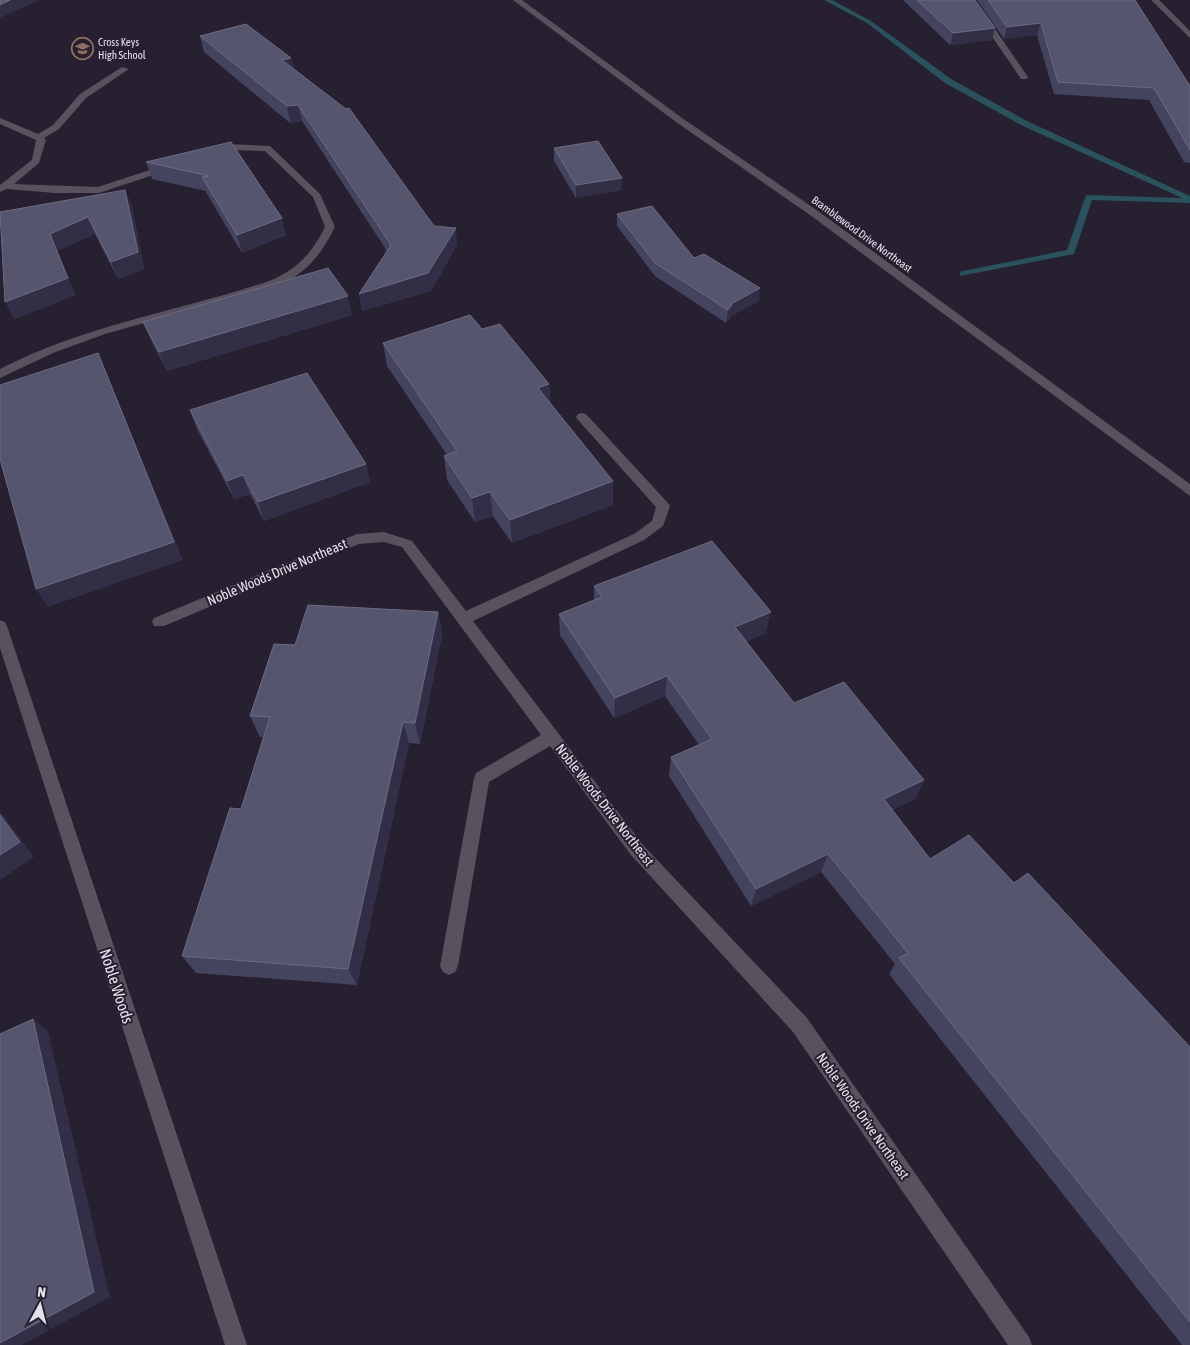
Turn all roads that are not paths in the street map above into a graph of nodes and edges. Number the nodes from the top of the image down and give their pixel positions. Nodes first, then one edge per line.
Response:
1 (517, 0) edge
2 (971, 0) edge
3 (1155, 0) edge
4 (1190, 36) edge
5 (125, 70) dead end
6 (1024, 77) dead end
7 (0, 121) edge
8 (38, 136) junction
9 (204, 154) edge
10 (179, 163) edge
11 (3, 188) edge
12 (0, 374) edge
13 (582, 417) dead end
14 (1190, 491) edge
15 (463, 619) junction
16 (159, 622) dead end
17 (0, 626) edge
18 (551, 737) junction
19 (449, 966) dead end
20 (236, 1345) edge
21 (1021, 1345) edge

1 - 14 street, Bramblewood Drive Northeast
2 - 6 street
3 - 4 street
5 - 8 street
7 - 8 street
8 - 11 street
9 - 12 street
10 - 11 street
13 - 15 street
15 - 16 street, Noble Woods Drive Northeast
15 - 18 street, Noble Woods Drive Northeast
17 - 20 street, Noble Woods
18 - 19 street
18 - 21 street, Noble Woods Drive Northeast

